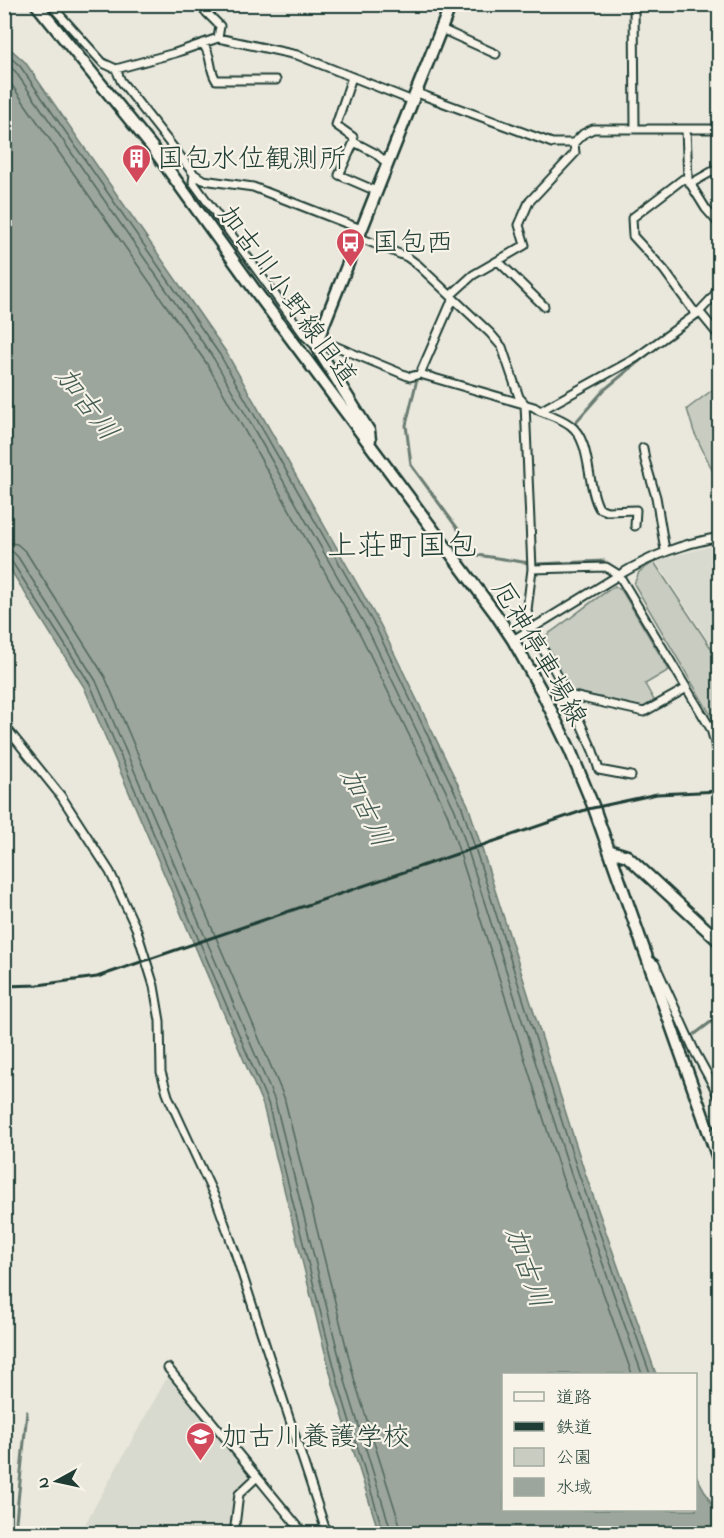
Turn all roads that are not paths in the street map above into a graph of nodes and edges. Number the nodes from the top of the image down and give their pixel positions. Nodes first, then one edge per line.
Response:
1 (50, 4) edge
2 (198, 4) edge
3 (451, 4) edge
4 (634, 4) edge
5 (40, 5) edge
6 (441, 29) junction
7 (218, 38) junction
8 (203, 44) junction
9 (496, 54) dead end
10 (116, 69) junction
11 (352, 77) junction
12 (276, 80) dead end
13 (415, 97) junction
14 (635, 129) junction
15 (686, 129) junction
16 (720, 129) edge
17 (354, 142) junction
18 (574, 143) junction
19 (388, 164) junction
20 (720, 167) edge
21 (194, 174) junction
22 (689, 182) junction
23 (376, 191) junction
24 (720, 225) edge
25 (359, 233) junction
26 (498, 261) junction
27 (720, 286) edge
28 (453, 297) junction
29 (543, 306) dead end
30 (698, 313) junction
31 (720, 336) edge
32 (318, 343) junction
33 (420, 374) junction
34 (525, 404) junction
35 (540, 411) junction
36 (370, 444) junction
37 (643, 448) dead end
38 (635, 526) dead end
39 (720, 537) edge
40 (665, 550) junction
41 (532, 569) junction
42 (620, 575) junction
43 (529, 619) dead end
44 (536, 636) dead end
45 (513, 640) junction
46 (687, 688) junction
47 (568, 695) junction
48 (4, 725) edge
49 (720, 761) edge
50 (631, 776) dead end
51 (611, 851) junction
52 (720, 942) edge
53 (648, 959) junction
54 (720, 1100) edge
55 (720, 1164) edge
56 (168, 1368) dead end
57 (256, 1477) junction
58 (234, 1533) edge
59 (304, 1533) edge
60 (327, 1533) edge

1 - 10 street
2 - 7 street
3 - 6 main road
4 - 14 street
5 - 36 main road, 加古川小野線旧道
6 - 9 street
6 - 13 main road
7 - 8 street
7 - 11 street
8 - 10 street
8 - 12 street
10 - 21 street
11 - 13 street
11 - 17 street
13 - 18 street
13 - 19 main road
14 - 15 street
14 - 18 street
15 - 16 street
15 - 22 street
17 - 19 street
17 - 23 street
18 - 26 street
19 - 23 main road
20 - 22 street
21 - 25 street
21 - 32 street
22 - 24 street
22 - 30 street
23 - 25 main road
25 - 28 street
25 - 32 main road
26 - 28 street
26 - 29 street
27 - 30 street
28 - 33 street
28 - 34 street
30 - 31 street
30 - 35 street
32 - 33 street
32 - 36 main road, 厄神停車場線
33 - 34 street
34 - 35 street
34 - 41 street
35 - 38 street
36 - 45 main road, 厄神停車場線
37 - 40 street
39 - 40 street
40 - 42 street
41 - 42 street
41 - 43 street
42 - 45 street
42 - 46 street
44 - 47 street
45 - 51 main road, 厄神停車場線
46 - 47 street
46 - 49 street
47 - 50 street
48 - 60 street
51 - 52 main road
51 - 53 main road
53 - 54 street
53 - 55 main road
56 - 57 street
57 - 58 street
57 - 59 street

